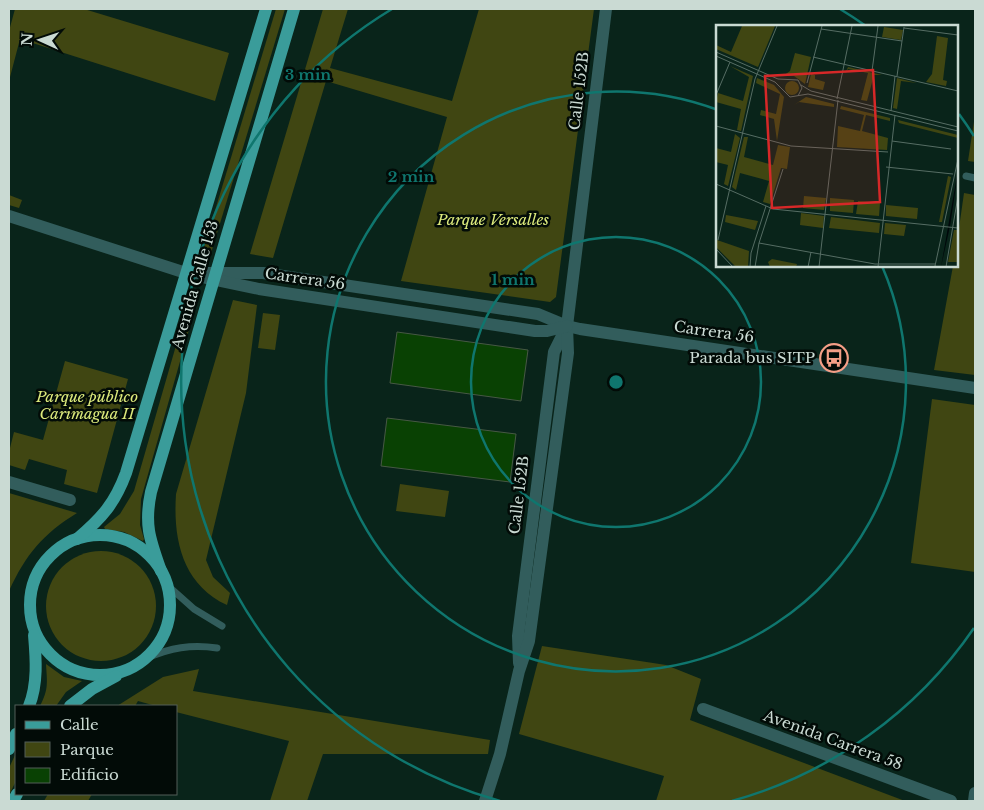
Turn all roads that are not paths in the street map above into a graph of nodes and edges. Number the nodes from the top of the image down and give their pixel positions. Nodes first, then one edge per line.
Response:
1 (266, 9) edge
2 (294, 9) edge
3 (606, 9) edge
4 (966, 176) dead end
5 (975, 178) edge
6 (9, 216) edge
7 (186, 273) junction
8 (214, 276) junction
9 (567, 326) junction
10 (975, 388) edge
11 (9, 482) edge
12 (70, 500) dead end
13 (78, 539) junction
14 (161, 571) junction
15 (166, 584) junction
16 (222, 626) dead end
17 (34, 630) junction
18 (217, 648) dead end
19 (147, 658) junction
20 (122, 672) junction
21 (29, 705) edge
22 (71, 705) edge
23 (703, 709) dead end
24 (15, 736) edge
25 (9, 749) edge
26 (975, 793) edge
27 (485, 801) edge
28 (951, 801) edge
29 (974, 801) edge

1 - 7 main road, Avenida Calle 153
2 - 8 main road, Avenida Calle 153
3 - 9 street, Calle 152B
4 - 5 lane
6 - 7 street, Carrera 56
7 - 8 street, Carrera 56
7 - 13 main road, Avenida Calle 153
8 - 9 street, Carrera 56
8 - 14 main road, Avenida Calle 153
9 - 10 street, Carrera 56
9 - 27 street, Calle 152B
11 - 12 street
13 - 14 main road
13 - 17 main road
14 - 15 main road
15 - 16 lane
15 - 19 main road
17 - 20 main road
17 - 21 main road
18 - 19 lane
19 - 20 main road
20 - 22 main road
23 - 28 street, Avenida Carrera 58
24 - 25 main road
26 - 29 street

